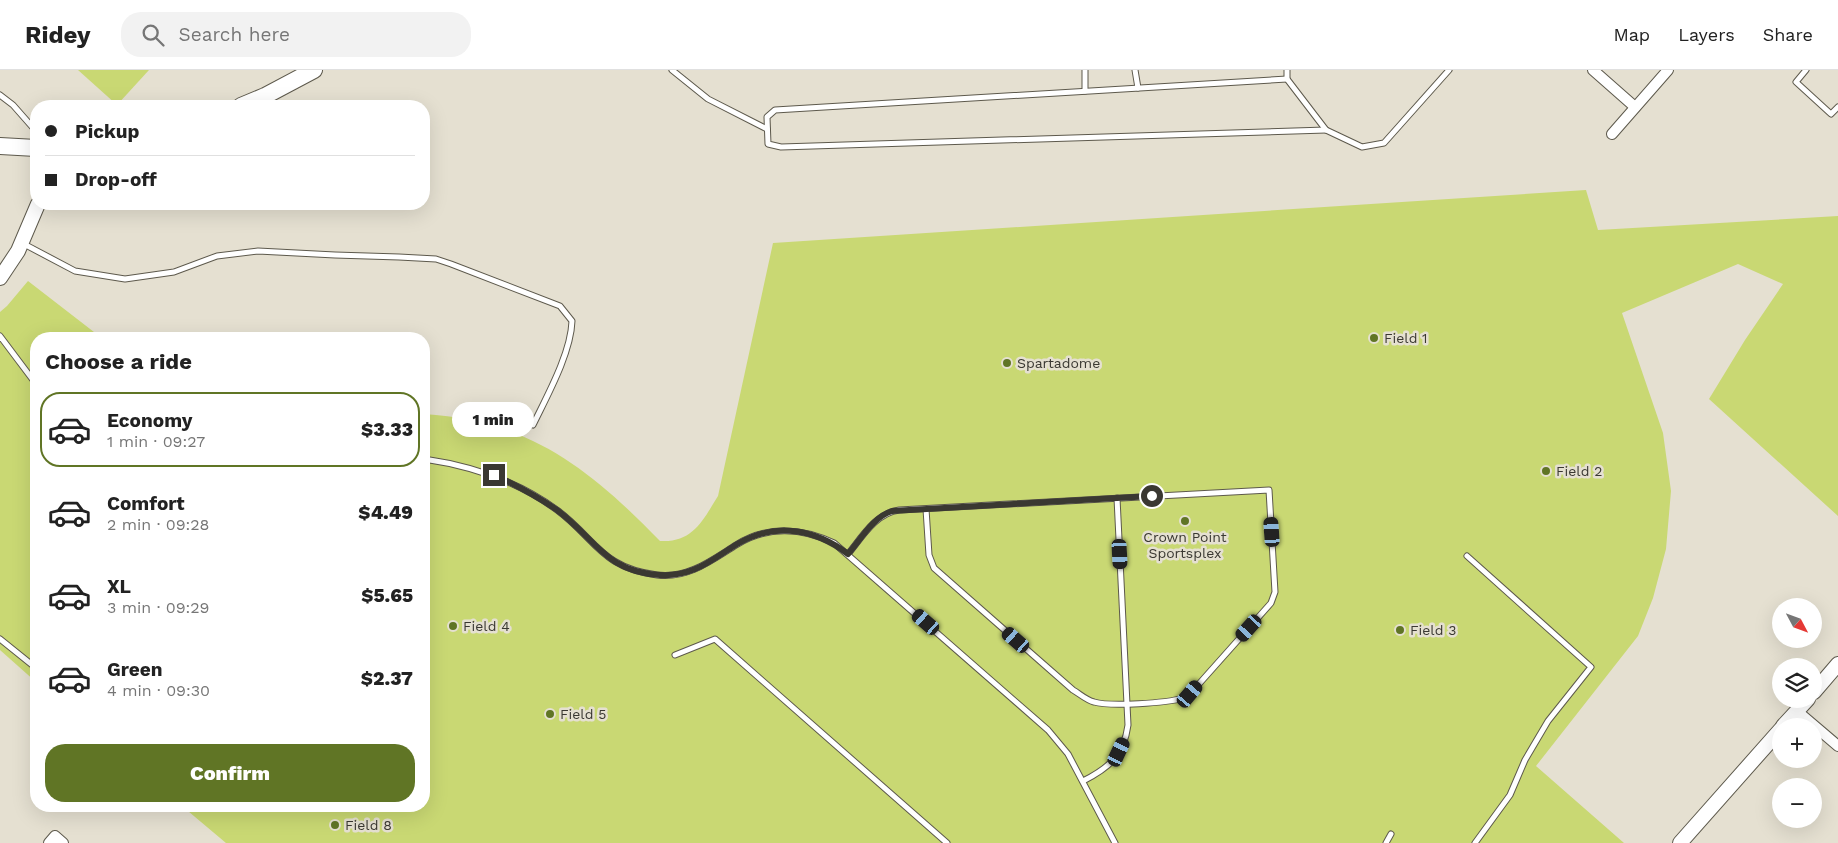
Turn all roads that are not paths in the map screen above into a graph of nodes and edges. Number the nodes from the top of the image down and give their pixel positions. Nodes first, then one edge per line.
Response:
1 (314, 70) edge
2 (672, 70) edge
3 (1085, 70) edge
4 (1135, 70) edge
5 (1287, 70) edge
6 (1449, 70) edge
7 (1593, 70) edge
8 (1668, 70) edge
9 (1806, 70) edge
10 (1287, 78) junction
11 (1138, 88) junction
12 (1085, 91) junction
13 (0, 94) edge
14 (255, 100) edge
15 (1636, 107) junction
16 (1838, 107) edge
17 (30, 124) edge
18 (767, 129) junction
19 (1326, 130) junction
20 (1612, 134) dead end
21 (0, 146) edge
22 (30, 148) edge
23 (36, 210) edge
24 (22, 243) junction
25 (0, 278) edge
26 (0, 336) edge
27 (30, 376) edge
28 (533, 425) dead end
29 (430, 460) edge
30 (1116, 498) junction
31 (926, 508) junction
32 (848, 554) junction
33 (1468, 556) dead end
34 (0, 639) edge
35 (675, 656) dead end
36 (30, 663) edge
37 (1838, 664) edge
38 (1822, 683) edge
39 (1128, 703) junction
40 (1800, 708) edge
41 (1797, 711) junction
42 (1790, 718) edge
43 (1772, 738) edge
44 (1838, 746) edge
45 (1083, 781) junction
46 (1391, 834) dead end
47 (52, 839) edge
48 (63, 843) edge
49 (947, 843) edge
50 (1115, 843) edge
51 (1386, 843) edge
52 (1475, 843) edge
53 (1680, 843) edge

1 - 14 main road
2 - 18 lane
3 - 12 lane
4 - 11 lane
5 - 10 lane
6 - 19 lane
7 - 15 street
8 - 15 street
9 - 16 lane
10 - 11 lane
10 - 19 lane
11 - 12 lane
12 - 18 lane
13 - 17 lane
15 - 20 street
18 - 19 lane
21 - 22 main road
23 - 24 street
24 - 25 street
24 - 28 lane
26 - 27 lane
29 - 32 lane
30 - 31 lane
30 - 39 lane
30 - 39 lane
31 - 32 lane
31 - 39 lane
32 - 45 lane
33 - 52 lane
34 - 36 lane
35 - 49 lane
37 - 38 street
39 - 45 lane
40 - 41 street
41 - 42 street
41 - 44 street
43 - 53 street
45 - 50 lane
46 - 51 lane
47 - 48 street

